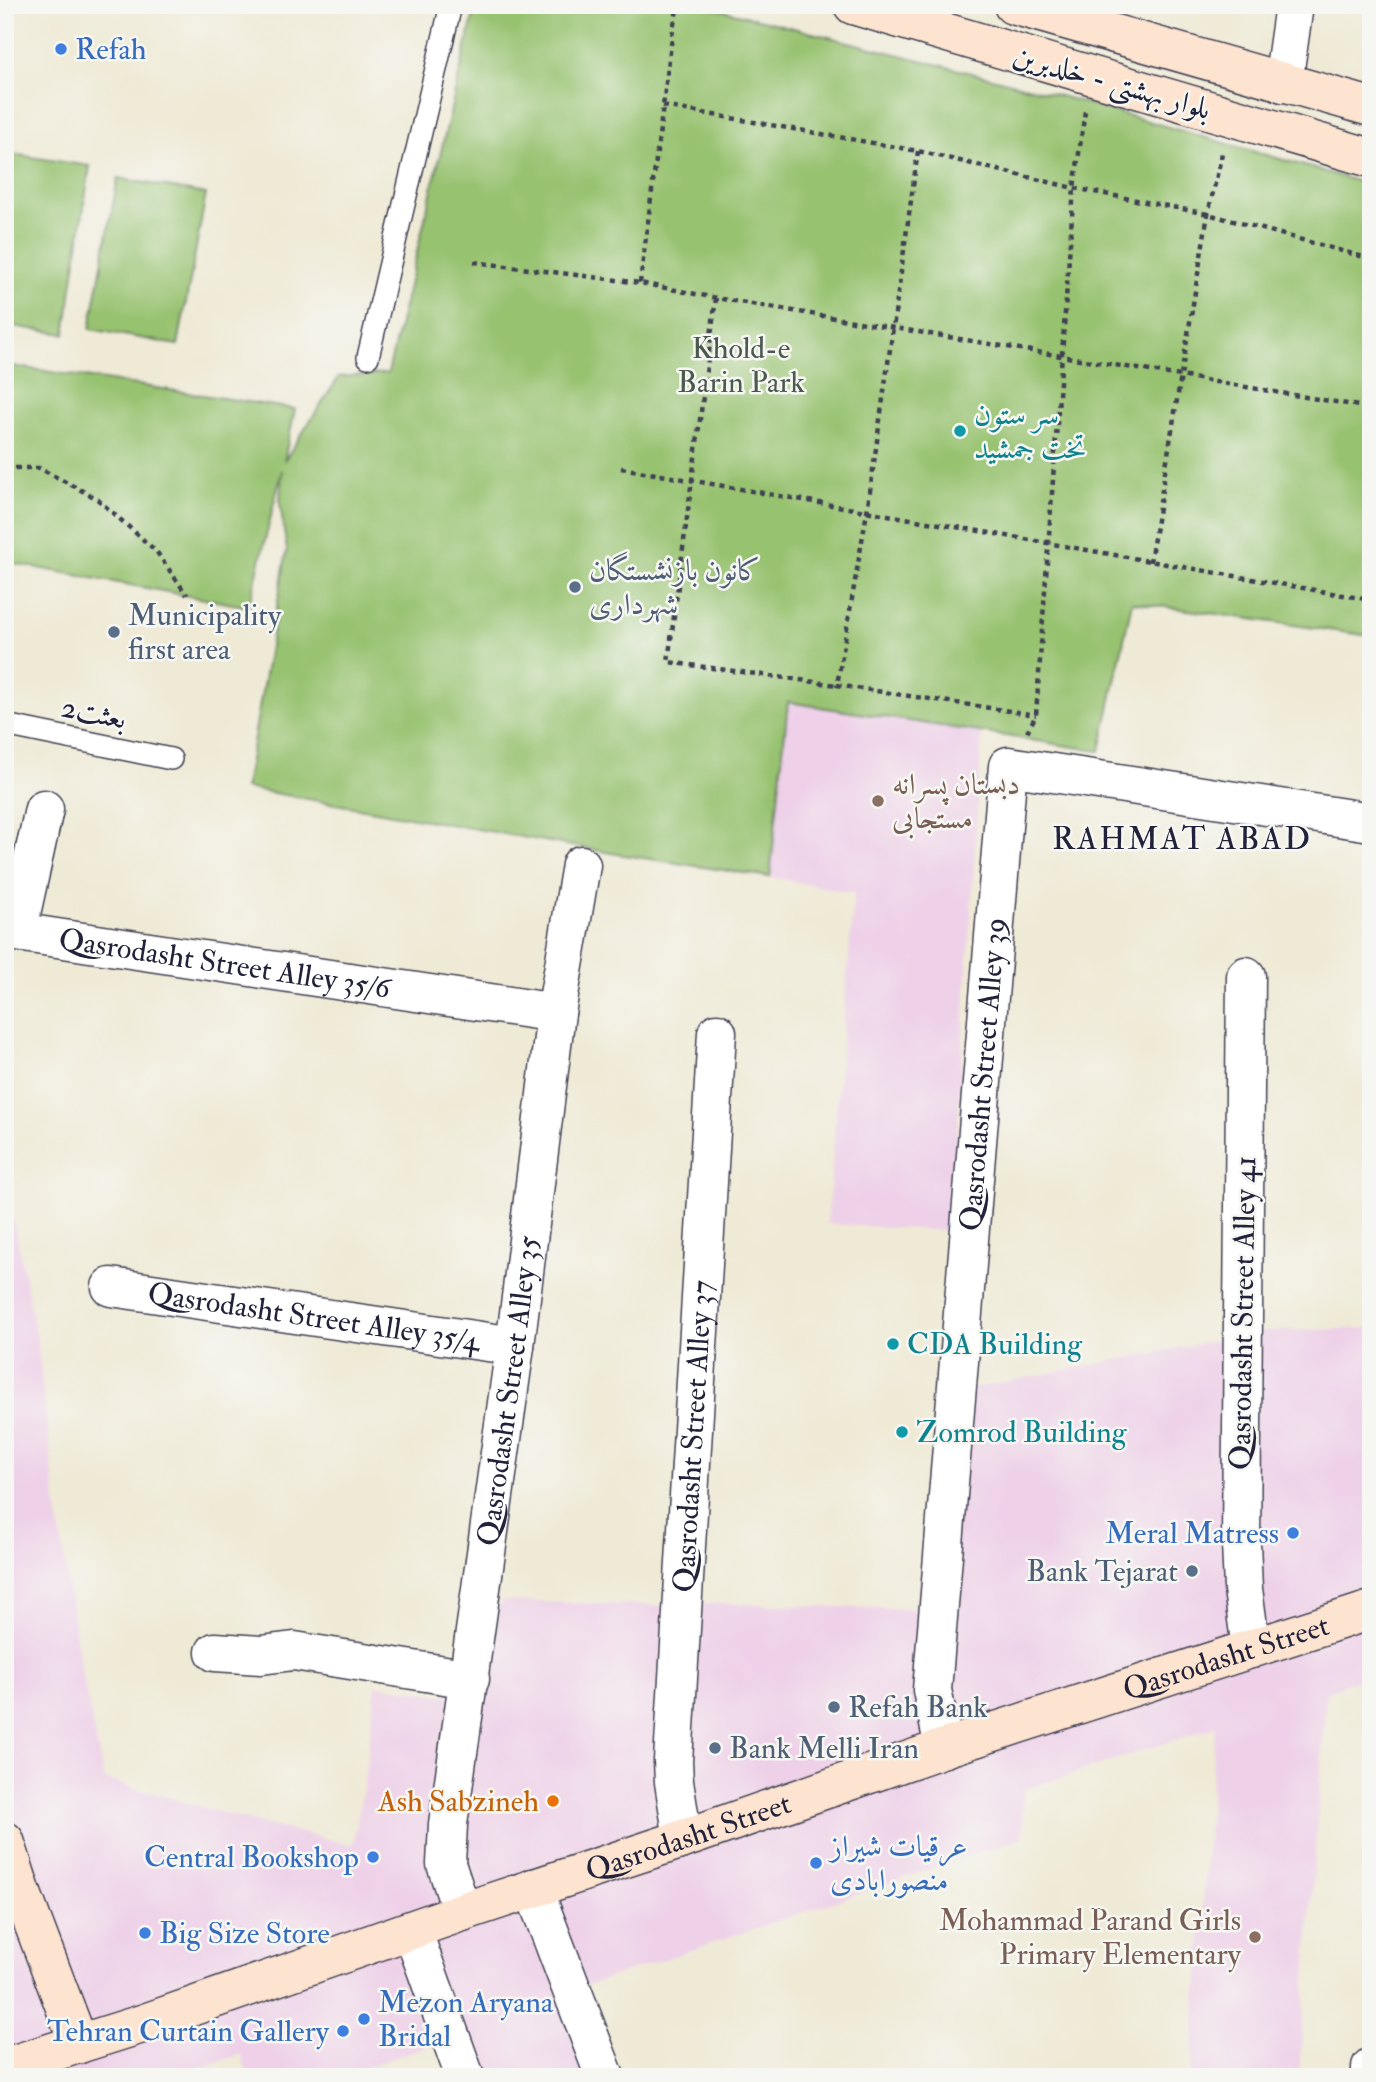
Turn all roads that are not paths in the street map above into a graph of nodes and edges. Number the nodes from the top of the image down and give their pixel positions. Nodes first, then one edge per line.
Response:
1 (452, 5) edge
2 (853, 5) edge
3 (1013, 5) edge
4 (1294, 5) edge
5 (1283, 83) junction
6 (1371, 107) edge
7 (1371, 158) edge
8 (368, 357) dead end
9 (5, 725) edge
10 (171, 759) dead end
11 (44, 809) dead end
12 (1371, 822) edge
13 (581, 866) dead end
14 (1246, 976) dead end
15 (556, 1013) junction
16 (717, 1032) dead end
17 (111, 1287) dead end
18 (515, 1346) junction
19 (1371, 1610) edge
20 (1251, 1649) junction
21 (215, 1652) dead end
22 (470, 1679) junction
23 (944, 1748) junction
24 (683, 1839) junction
25 (5, 1840) edge
26 (533, 1888) junction
27 (462, 1912) junction
28 (412, 1930) junction
29 (75, 2060) edge
30 (5, 2067) edge
31 (1371, 2067) edge
32 (1371, 2073) edge
33 (465, 2077) edge
34 (604, 2077) edge

1 - 8 lane
2 - 7 main road, بلوار بهشتی - خلدبرین
3 - 5 main road, بلوار بهشتی - خلدبرین
4 - 5 street
5 - 6 main road, بلوار بهشتی - خلدبرین
9 - 10 lane, 2بعثت
11 - 15 street, Qasrodasht Street Alley 35/6
12 - 23 street, Qasrodasht Street Alley 39
13 - 15 street, Qasrodasht Street Alley 35
14 - 20 street, Qasrodasht Street Alley 41
15 - 18 street, Qasrodasht Street Alley 35
16 - 24 street, Qasrodasht Street Alley 37
17 - 18 street, Qasrodasht Street Alley 35/4
18 - 22 street, Qasrodasht Street Alley 35
19 - 20 main road, Qasrodasht Street
20 - 23 main road, Qasrodasht Street
21 - 22 street
22 - 27 street, Qasrodasht Street Alley 35
23 - 24 main road, Qasrodasht Street
24 - 26 main road, Qasrodasht Street
25 - 29 main road
26 - 27 main road, Qasrodasht Street
26 - 34 street
27 - 28 main road, Qasrodasht Street
28 - 29 main road, Qasrodasht Street
28 - 33 street
29 - 30 main road, Qasrodasht Street
31 - 32 street

